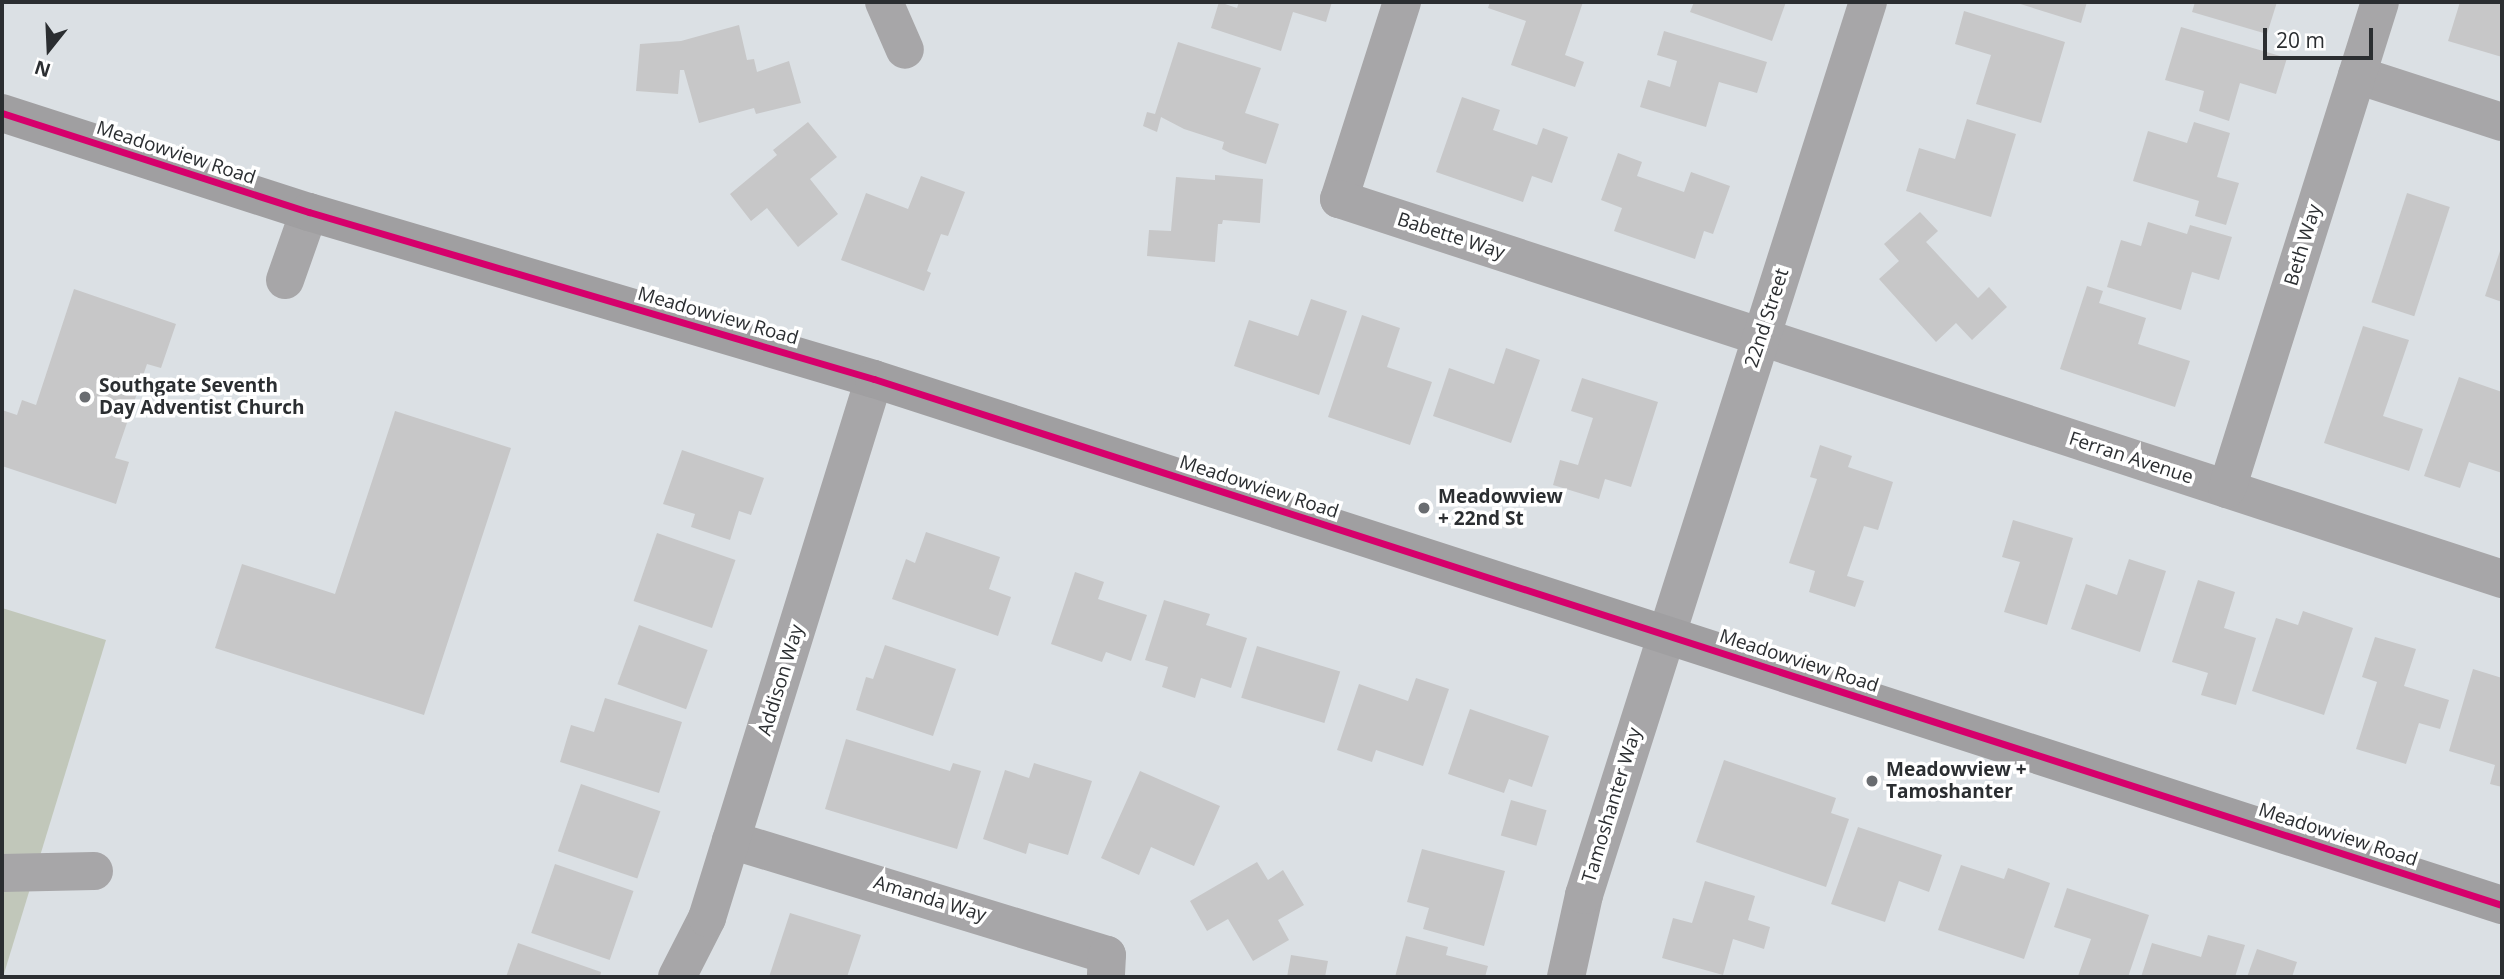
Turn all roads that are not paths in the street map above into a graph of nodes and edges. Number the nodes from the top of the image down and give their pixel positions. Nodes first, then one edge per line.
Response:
1 (884, 2) edge
2 (1402, 2) edge
3 (1868, 2) edge
4 (2380, 2) edge
5 (905, 50) dead end
6 (2357, 75) junction
7 (2, 113) edge
8 (2502, 122) edge
9 (309, 212) junction
10 (285, 280) dead end
11 (1761, 337) junction
12 (874, 379) junction
13 (2227, 489) junction
14 (2502, 579) edge
15 (1665, 635) junction
16 (731, 840) junction
17 (94, 871) dead end
18 (2, 873) edge
19 (2502, 905) edge
20 (677, 977) edge
21 (1106, 977) edge
22 (1566, 977) edge

1 - 5 street
2 - 11 street, Babette Way
3 - 11 street, 22nd Street
4 - 6 street, Beth Way
6 - 8 street
6 - 13 street, Beth Way
7 - 9 main road, Meadowview Road
9 - 10 street
9 - 12 main road, Meadowview Road
11 - 13 street, Ferran Avenue
11 - 15 street, 22nd Street
12 - 15 main road, Meadowview Road
12 - 16 street, Addison Way
13 - 14 street, Ferran Avenue
15 - 19 main road, Meadowview Road
15 - 22 street, Tamoshanter Way
16 - 20 street, Addison Way
16 - 21 street, Amanda Way
17 - 18 street

